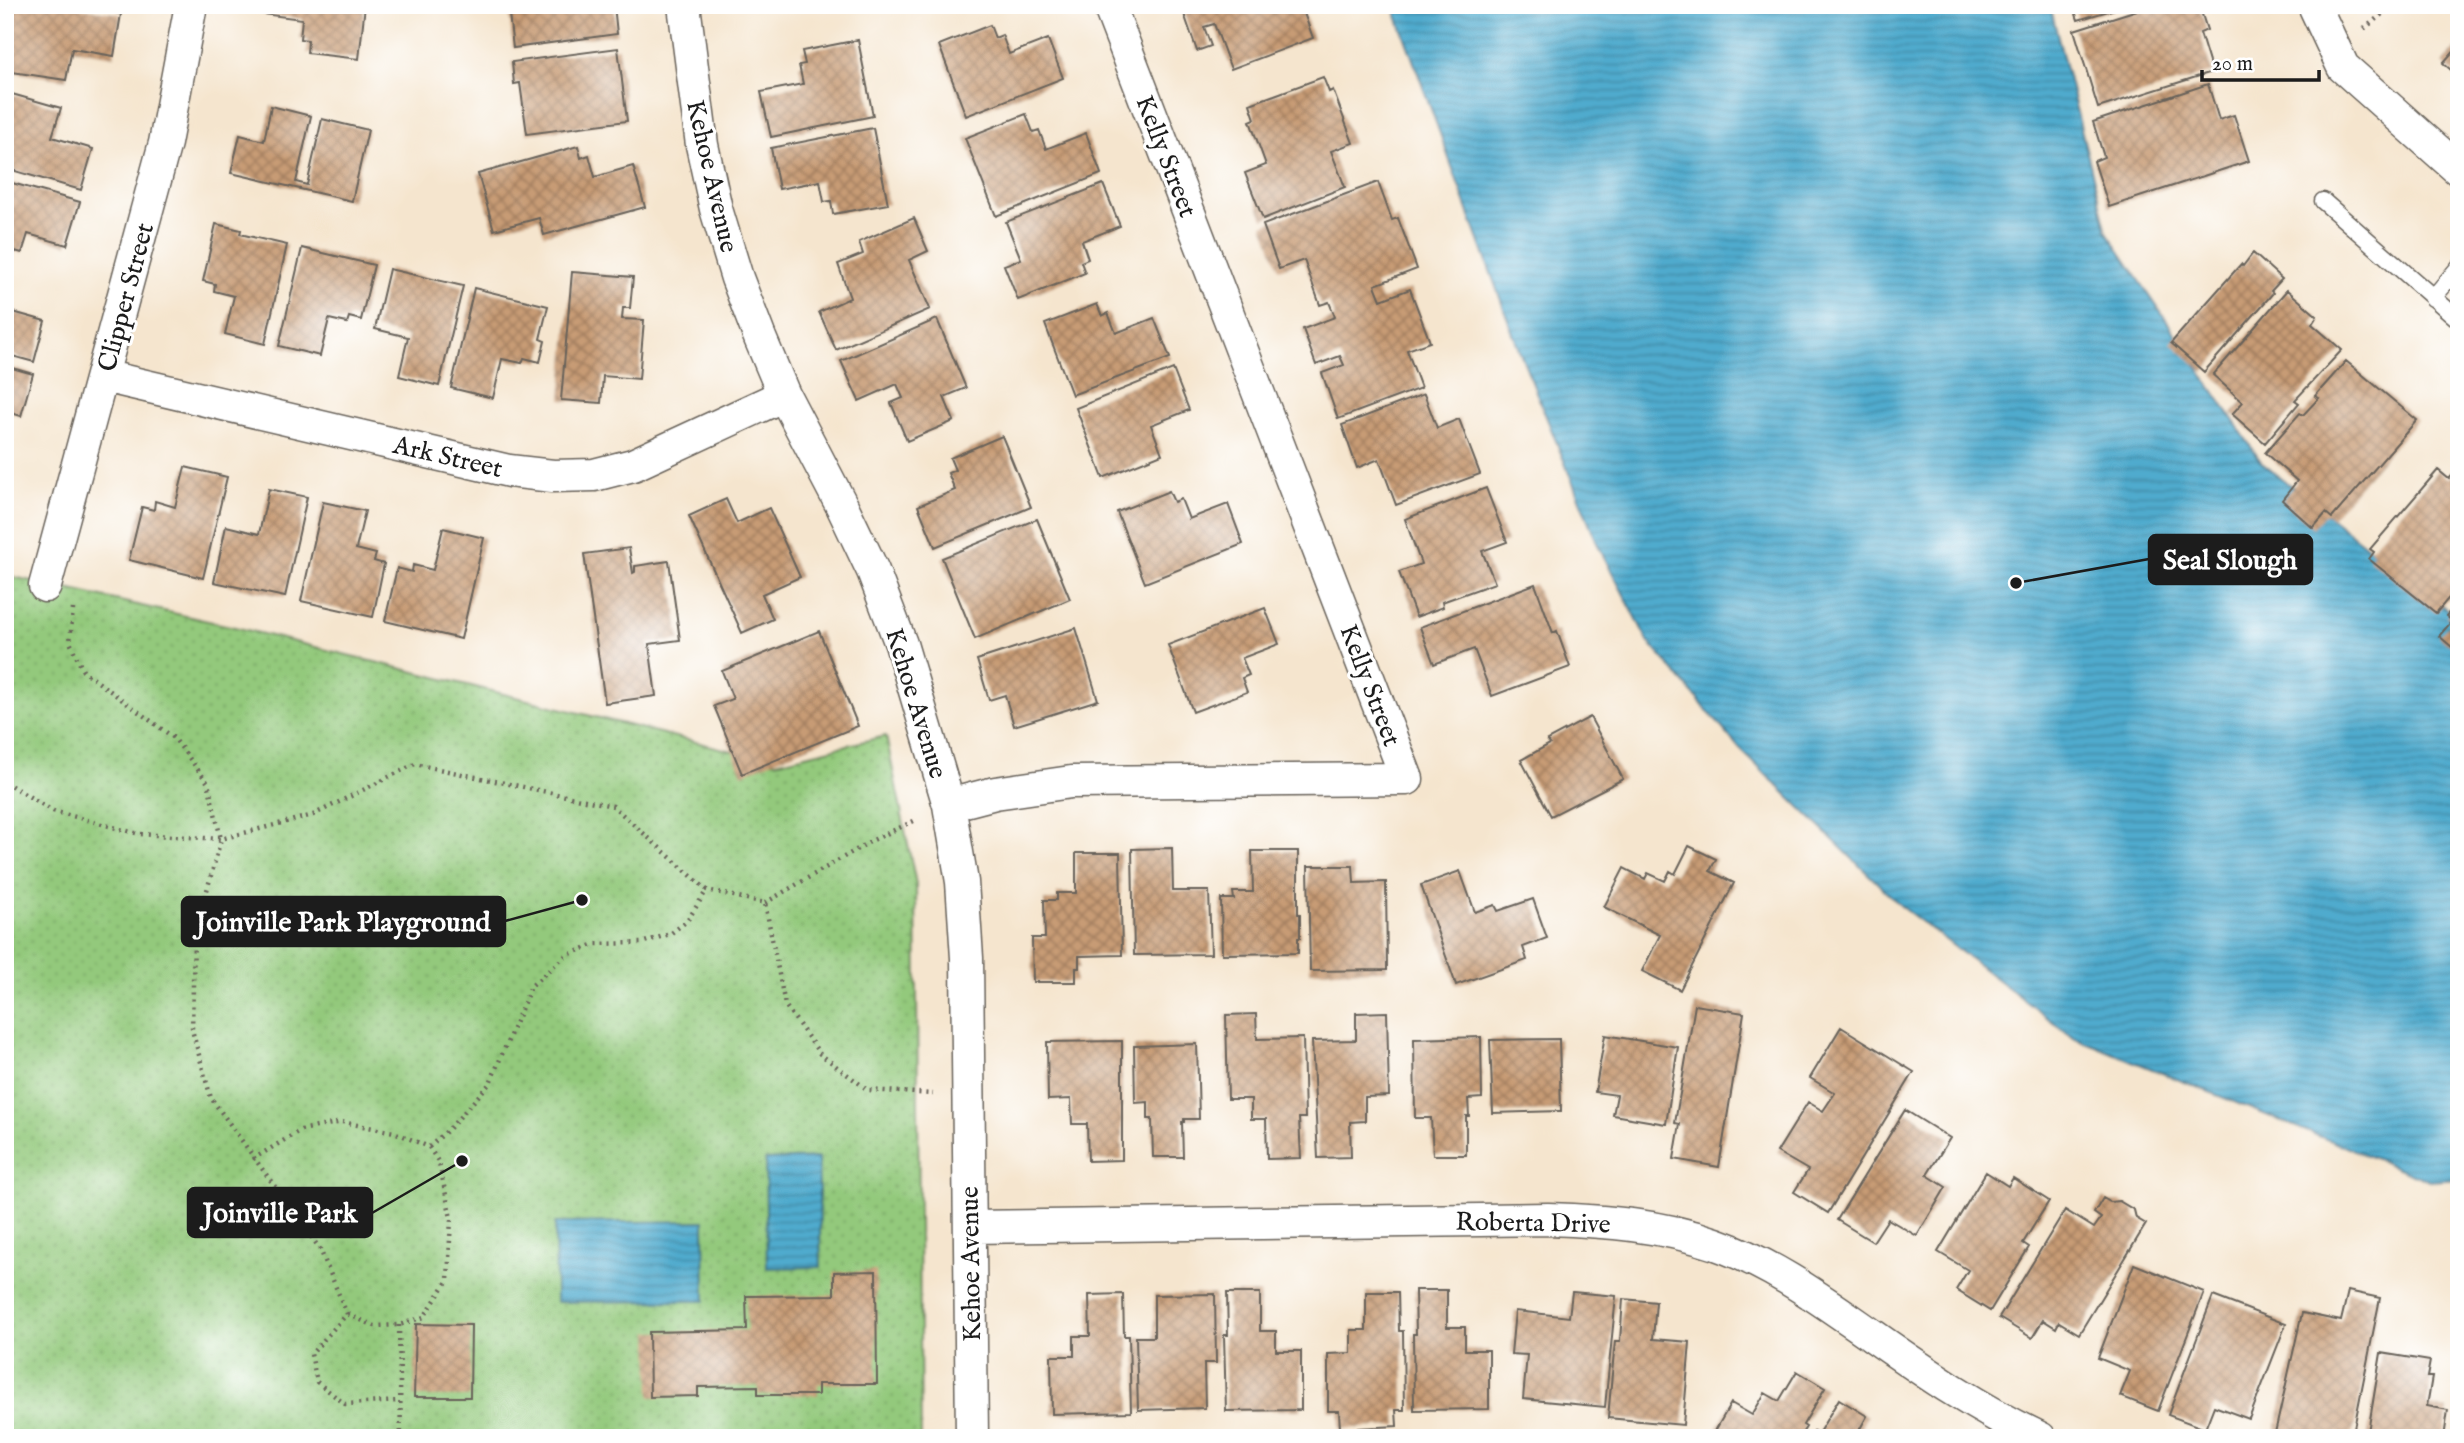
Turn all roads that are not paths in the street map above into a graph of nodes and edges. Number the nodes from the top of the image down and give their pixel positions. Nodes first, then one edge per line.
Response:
1 (191, 5) edge
2 (684, 5) edge
3 (1109, 5) edge
4 (2314, 5) edge
5 (2459, 170) edge
6 (2323, 201) dead end
7 (2459, 267) edge
8 (2433, 298) junction
9 (2459, 320) edge
10 (103, 376) junction
11 (784, 395) junction
12 (45, 586) road end
13 (948, 805) junction
14 (970, 1227) junction
15 (972, 1438) edge
16 (2040, 1438) edge

1 - 10 street, Clipper Street
2 - 11 street, Kehoe Avenue
3 - 13 street, Kelly Street
4 - 5 street
6 - 8 lane
7 - 8 lane
8 - 9 lane
10 - 11 street, Ark Street
10 - 12 street, Clipper Street
11 - 13 street, Kehoe Avenue
13 - 14 street, Kehoe Avenue
14 - 15 street, Kehoe Avenue
14 - 16 street, Roberta Drive

